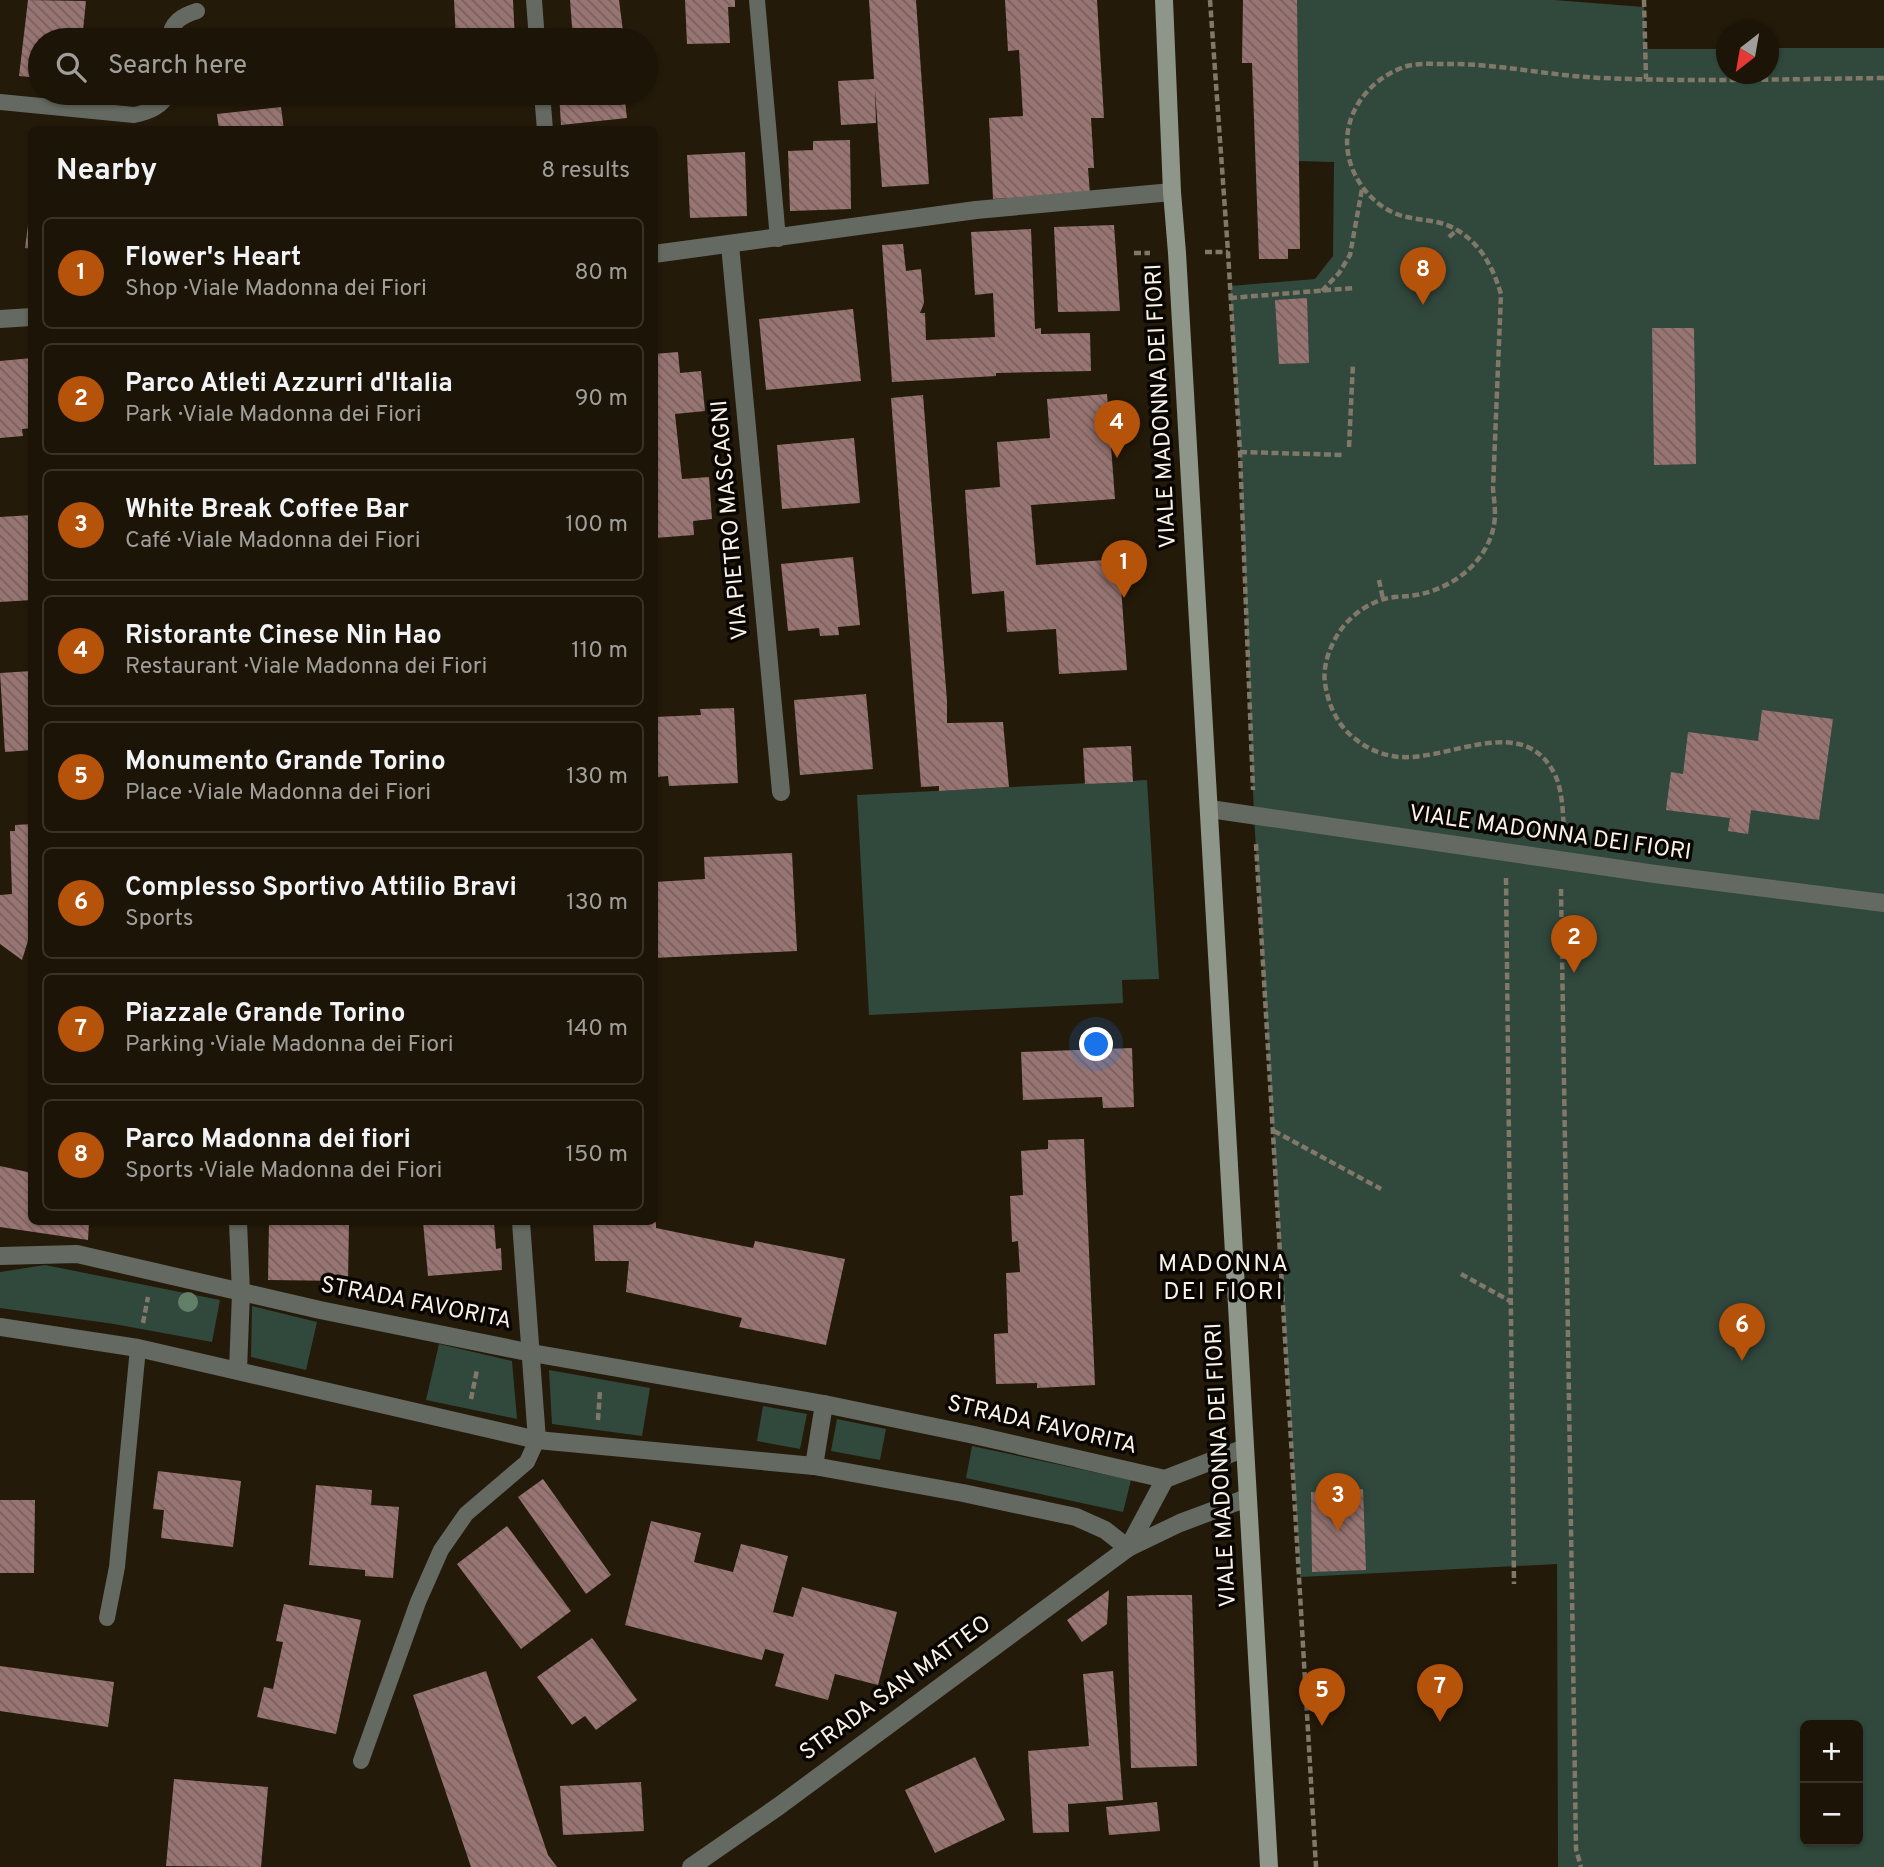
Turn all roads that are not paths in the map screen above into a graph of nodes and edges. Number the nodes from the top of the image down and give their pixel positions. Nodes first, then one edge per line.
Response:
1 (534, 0) edge
2 (757, 0) edge
3 (1164, 0) edge
4 (197, 11) dead end
5 (172, 28) edge
6 (536, 28) edge
7 (0, 102) edge
8 (28, 105) edge
9 (31, 105) edge
10 (158, 105) edge
11 (543, 105) edge
12 (545, 126) edge
13 (1172, 192) junction
14 (778, 239) junction
15 (730, 244) junction
16 (658, 253) edge
17 (28, 317) edge
18 (0, 319) edge
19 (781, 792) dead end
20 (1210, 809) junction
21 (1884, 903) edge
22 (239, 1225) edge
23 (521, 1225) edge
24 (0, 1256) edge
25 (241, 1293) junction
26 (0, 1327) edge
27 (138, 1348) junction
28 (532, 1353) junction
29 (238, 1370) junction
30 (824, 1404) junction
31 (537, 1440) junction
32 (1245, 1448) junction
33 (814, 1466) junction
34 (1165, 1479) junction
35 (1247, 1498) junction
36 (1128, 1548) junction
37 (107, 1618) dead end
38 (361, 1761) dead end
39 (691, 1867) edge
40 (1269, 1867) edge

1 - 6 lane
2 - 14 lane
3 - 13 main road, VIALE MADONNA DEI FIORI
4 - 5 lane
7 - 8 lane
9 - 10 lane
11 - 12 lane
13 - 14 street
13 - 20 main road, VIALE MADONNA DEI FIORI
14 - 15 street
15 - 16 street
15 - 19 street, VIA PIETRO MASCAGNI
17 - 18 street
20 - 21 street, VIALE MADONNA DEI FIORI
20 - 32 main road, VIALE MADONNA DEI FIORI
22 - 25 street
23 - 28 street
24 - 25 street, STRADA FAVORITA
25 - 28 street, STRADA FAVORITA
25 - 29 street
26 - 27 street
27 - 29 street
27 - 37 lane
28 - 30 street, STRADA FAVORITA
28 - 31 street
29 - 31 street
30 - 33 street
30 - 34 street, STRADA FAVORITA
31 - 33 street
31 - 38 lane
32 - 34 street
32 - 35 main road, VIALE MADONNA DEI FIORI
33 - 36 street
34 - 36 street, STRADA SAN MATTEO
35 - 36 street, STRADA SAN MATTEO
35 - 40 main road, VIALE MADONNA DEI FIORI
36 - 39 street, STRADA SAN MATTEO

